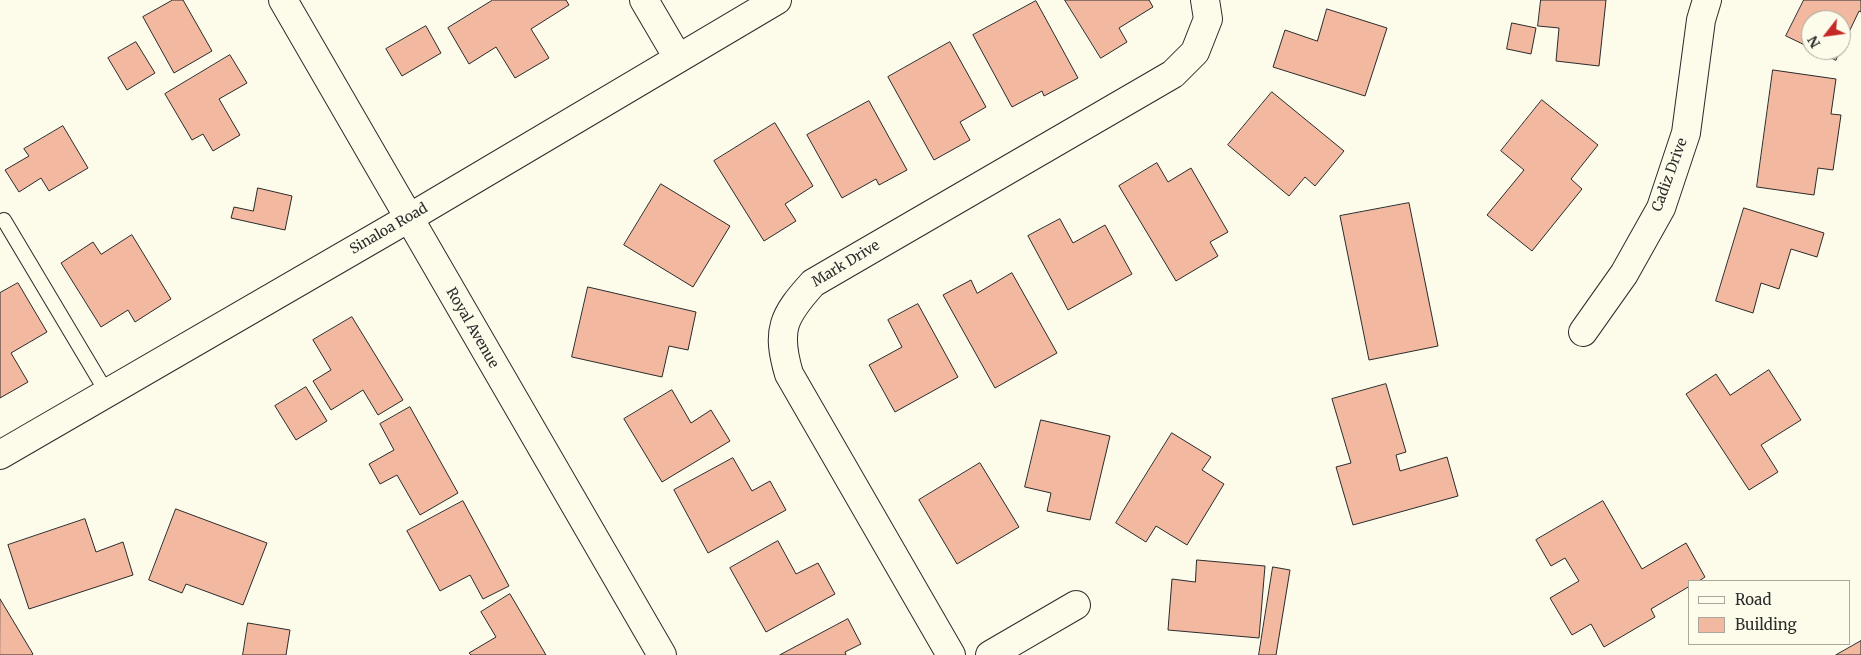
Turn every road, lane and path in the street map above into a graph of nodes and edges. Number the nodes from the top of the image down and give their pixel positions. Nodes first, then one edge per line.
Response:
1 (283, 0) edge
2 (644, 0) edge
3 (777, 0) edge
4 (1205, 0) edge
5 (1707, 0) edge
6 (678, 58) junction
7 (409, 218) junction
8 (4, 220) dead end
9 (1583, 332) dead end
10 (107, 393) junction
11 (0, 455) edge
12 (1076, 606) dead end
13 (662, 655) edge
14 (951, 655) edge
15 (990, 655) edge

1 - 7 street, Royal Avenue
2 - 6 street
3 - 6 street, Sinaloa Road
4 - 14 street, Mark Drive
5 - 9 street, Cadiz Drive
6 - 7 street, Sinaloa Road
7 - 10 street, Sinaloa Road
7 - 13 street, Royal Avenue
8 - 10 lane
10 - 11 street, Sinaloa Road
12 - 15 street

